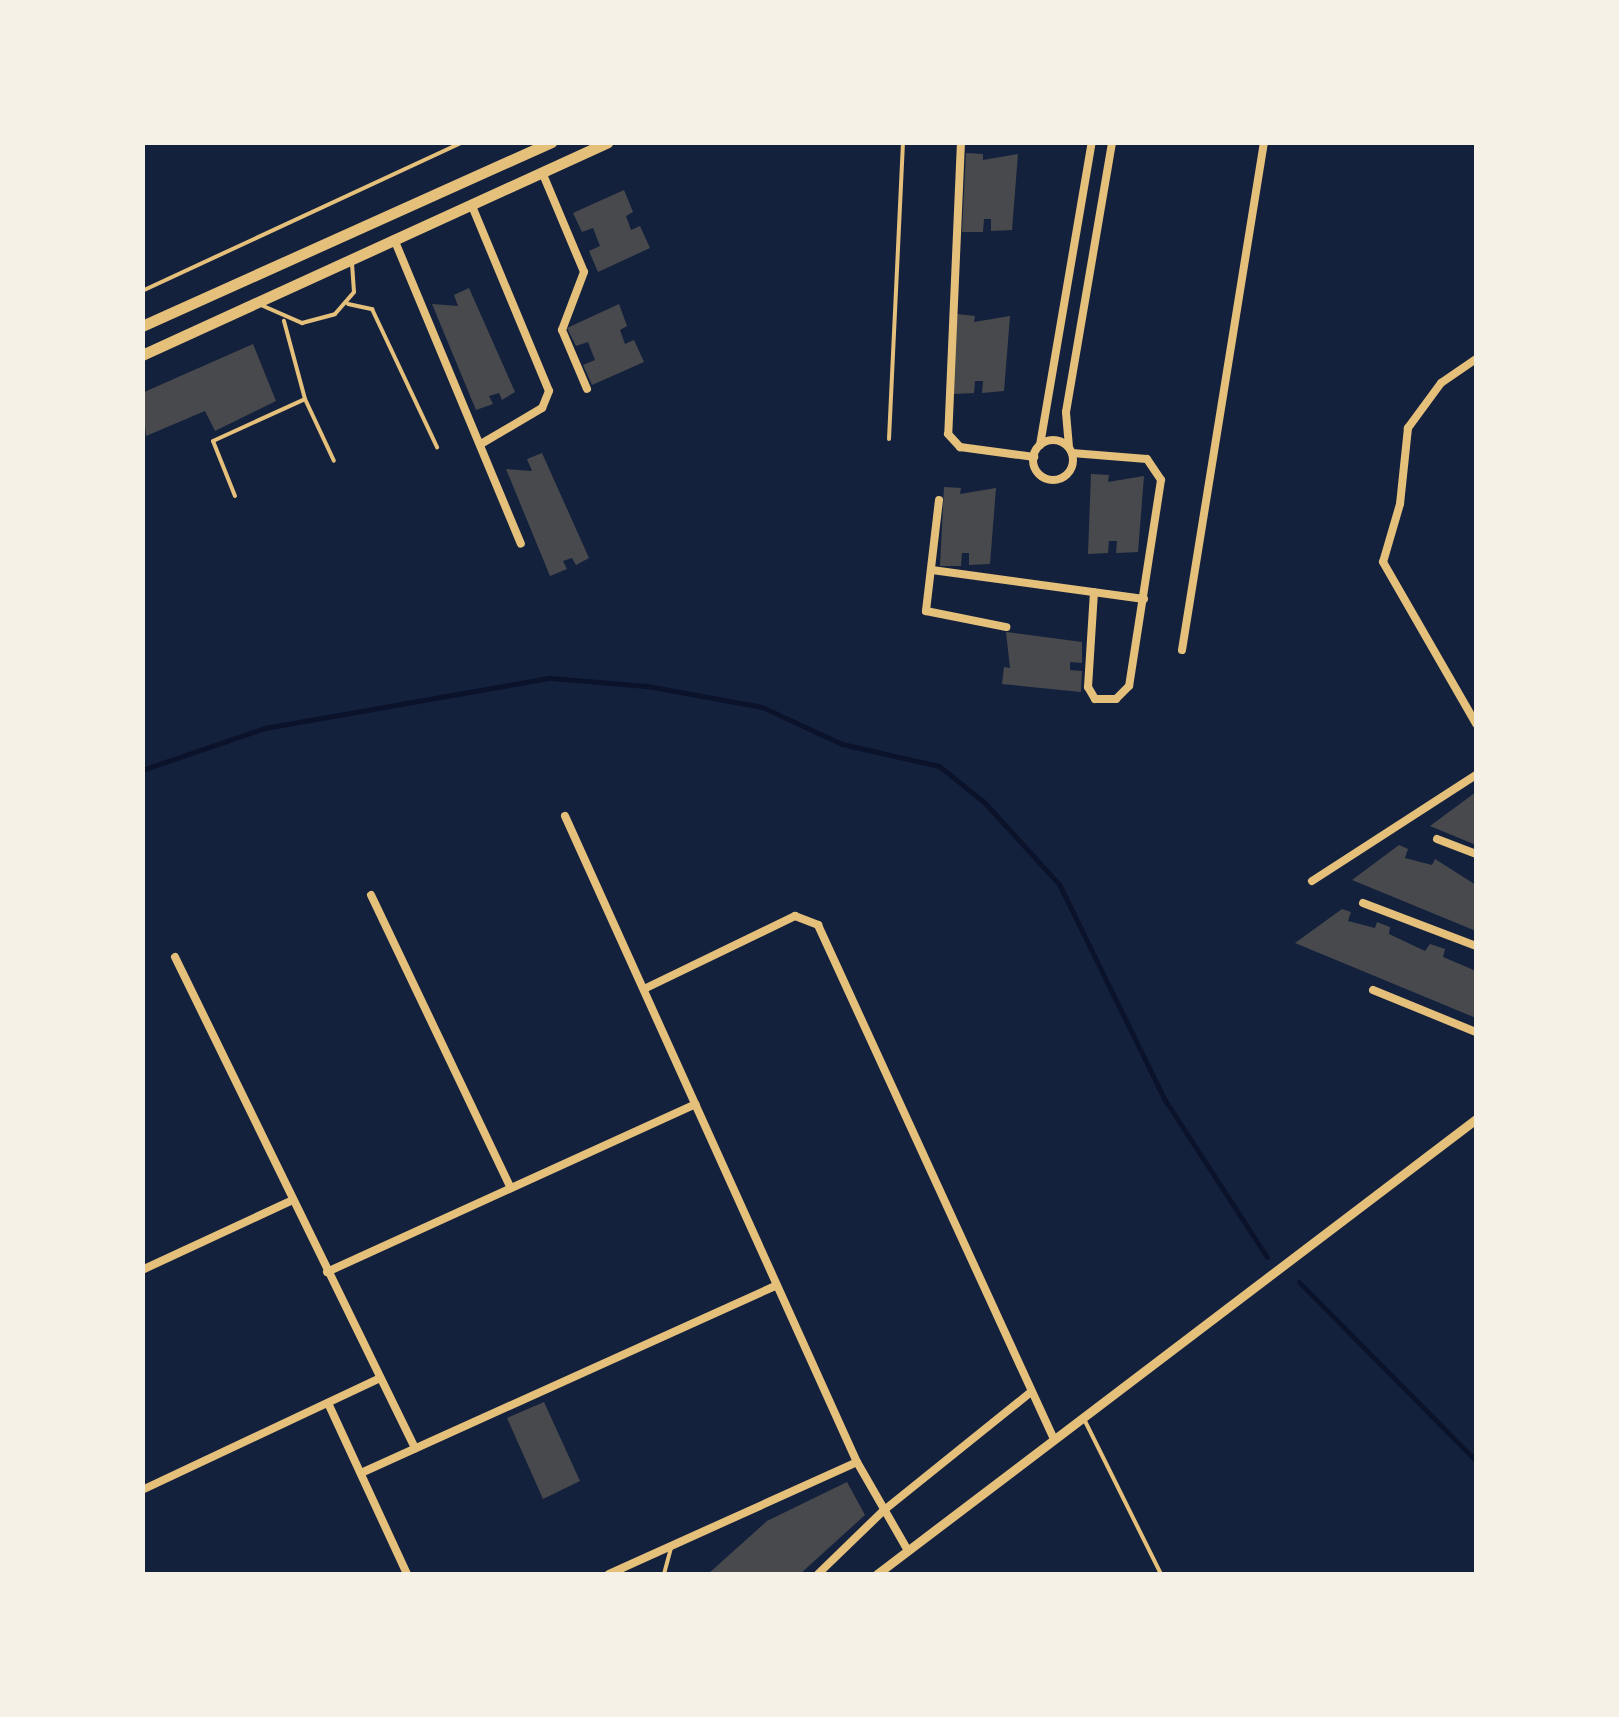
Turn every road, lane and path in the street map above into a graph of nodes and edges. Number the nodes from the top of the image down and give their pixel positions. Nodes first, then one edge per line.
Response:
1 (463, 142) edge
2 (552, 142) edge
3 (608, 142) edge
4 (903, 142) edge
5 (961, 142) edge
6 (1092, 142) edge
7 (1112, 142) edge
8 (1264, 142) edge
9 (542, 172) junction
10 (472, 206) junction
11 (394, 239) junction
12 (351, 259) junction
13 (142, 291) edge
14 (257, 302) junction
15 (348, 304) junction
16 (284, 320) junction
17 (142, 326) edge
18 (142, 355) edge
19 (1476, 359) edge
20 (587, 389) dead end
21 (305, 399) junction
22 (889, 439) dead end
23 (481, 444) junction
24 (1040, 445) junction
25 (437, 448) dead end
26 (1071, 450) junction
27 (1034, 456) junction
28 (334, 461) dead end
29 (235, 496) dead end
30 (939, 500) dead end
31 (521, 544) dead end
32 (932, 570) junction
33 (1094, 592) junction
34 (1144, 599) junction
35 (1006, 627) dead end
36 (1182, 650) dead end
37 (1476, 724) edge
38 (1476, 775) edge
39 (565, 816) dead end
40 (1438, 838) dead end
41 (1476, 854) edge
42 (1312, 880) dead end
43 (371, 895) dead end
44 (1363, 902) dead end
45 (1476, 946) edge
46 (175, 957) dead end
47 (644, 989) junction
48 (1372, 990) dead end
49 (1476, 1032) edge
50 (695, 1104) junction
51 (1476, 1119) edge
52 (510, 1186) junction
53 (293, 1200) junction
54 (142, 1270) edge
55 (328, 1272) junction
56 (776, 1286) junction
57 (380, 1378) junction
58 (1031, 1392) junction
59 (328, 1403) junction
60 (1082, 1414) junction
61 (1052, 1437) junction
62 (415, 1448) junction
63 (857, 1462) junction
64 (361, 1473) junction
65 (142, 1490) edge
66 (883, 1511) junction
67 (671, 1546) junction
68 (907, 1549) junction
69 (407, 1574) edge
70 (609, 1574) edge
71 (664, 1574) edge
72 (818, 1574) edge
73 (877, 1574) edge
74 (1161, 1574) edge

1 - 13 lane
2 - 17 main road
3 - 9 main road
4 - 22 lane
5 - 27 street
6 - 24 street
7 - 26 street
8 - 36 street
9 - 10 main road
9 - 20 street
10 - 11 main road
10 - 23 street
11 - 12 main road
11 - 23 street
12 - 14 main road
12 - 15 lane
14 - 16 lane
14 - 18 main road
15 - 16 lane
15 - 25 lane
16 - 21 lane
19 - 37 street
21 - 28 lane
21 - 29 lane
23 - 31 street
24 - 26 street
24 - 27 street
26 - 27 street
26 - 34 street
30 - 32 street
32 - 33 street
32 - 35 street
33 - 34 street
33 - 34 street
38 - 42 street
39 - 47 street
40 - 41 street
43 - 52 street
44 - 45 street
46 - 53 street
47 - 50 street
47 - 58 street
48 - 49 street
50 - 52 street
50 - 56 street
51 - 60 street
52 - 55 street
53 - 54 street
53 - 55 street
55 - 57 street
56 - 62 street
56 - 63 street
57 - 59 street
57 - 62 street
58 - 61 street
58 - 66 street
59 - 64 street
59 - 65 street
60 - 61 street
60 - 74 lane
61 - 68 street
62 - 64 street
63 - 66 street
63 - 67 street
64 - 69 street
66 - 68 street
66 - 72 street
67 - 70 street
67 - 71 lane
68 - 73 street

